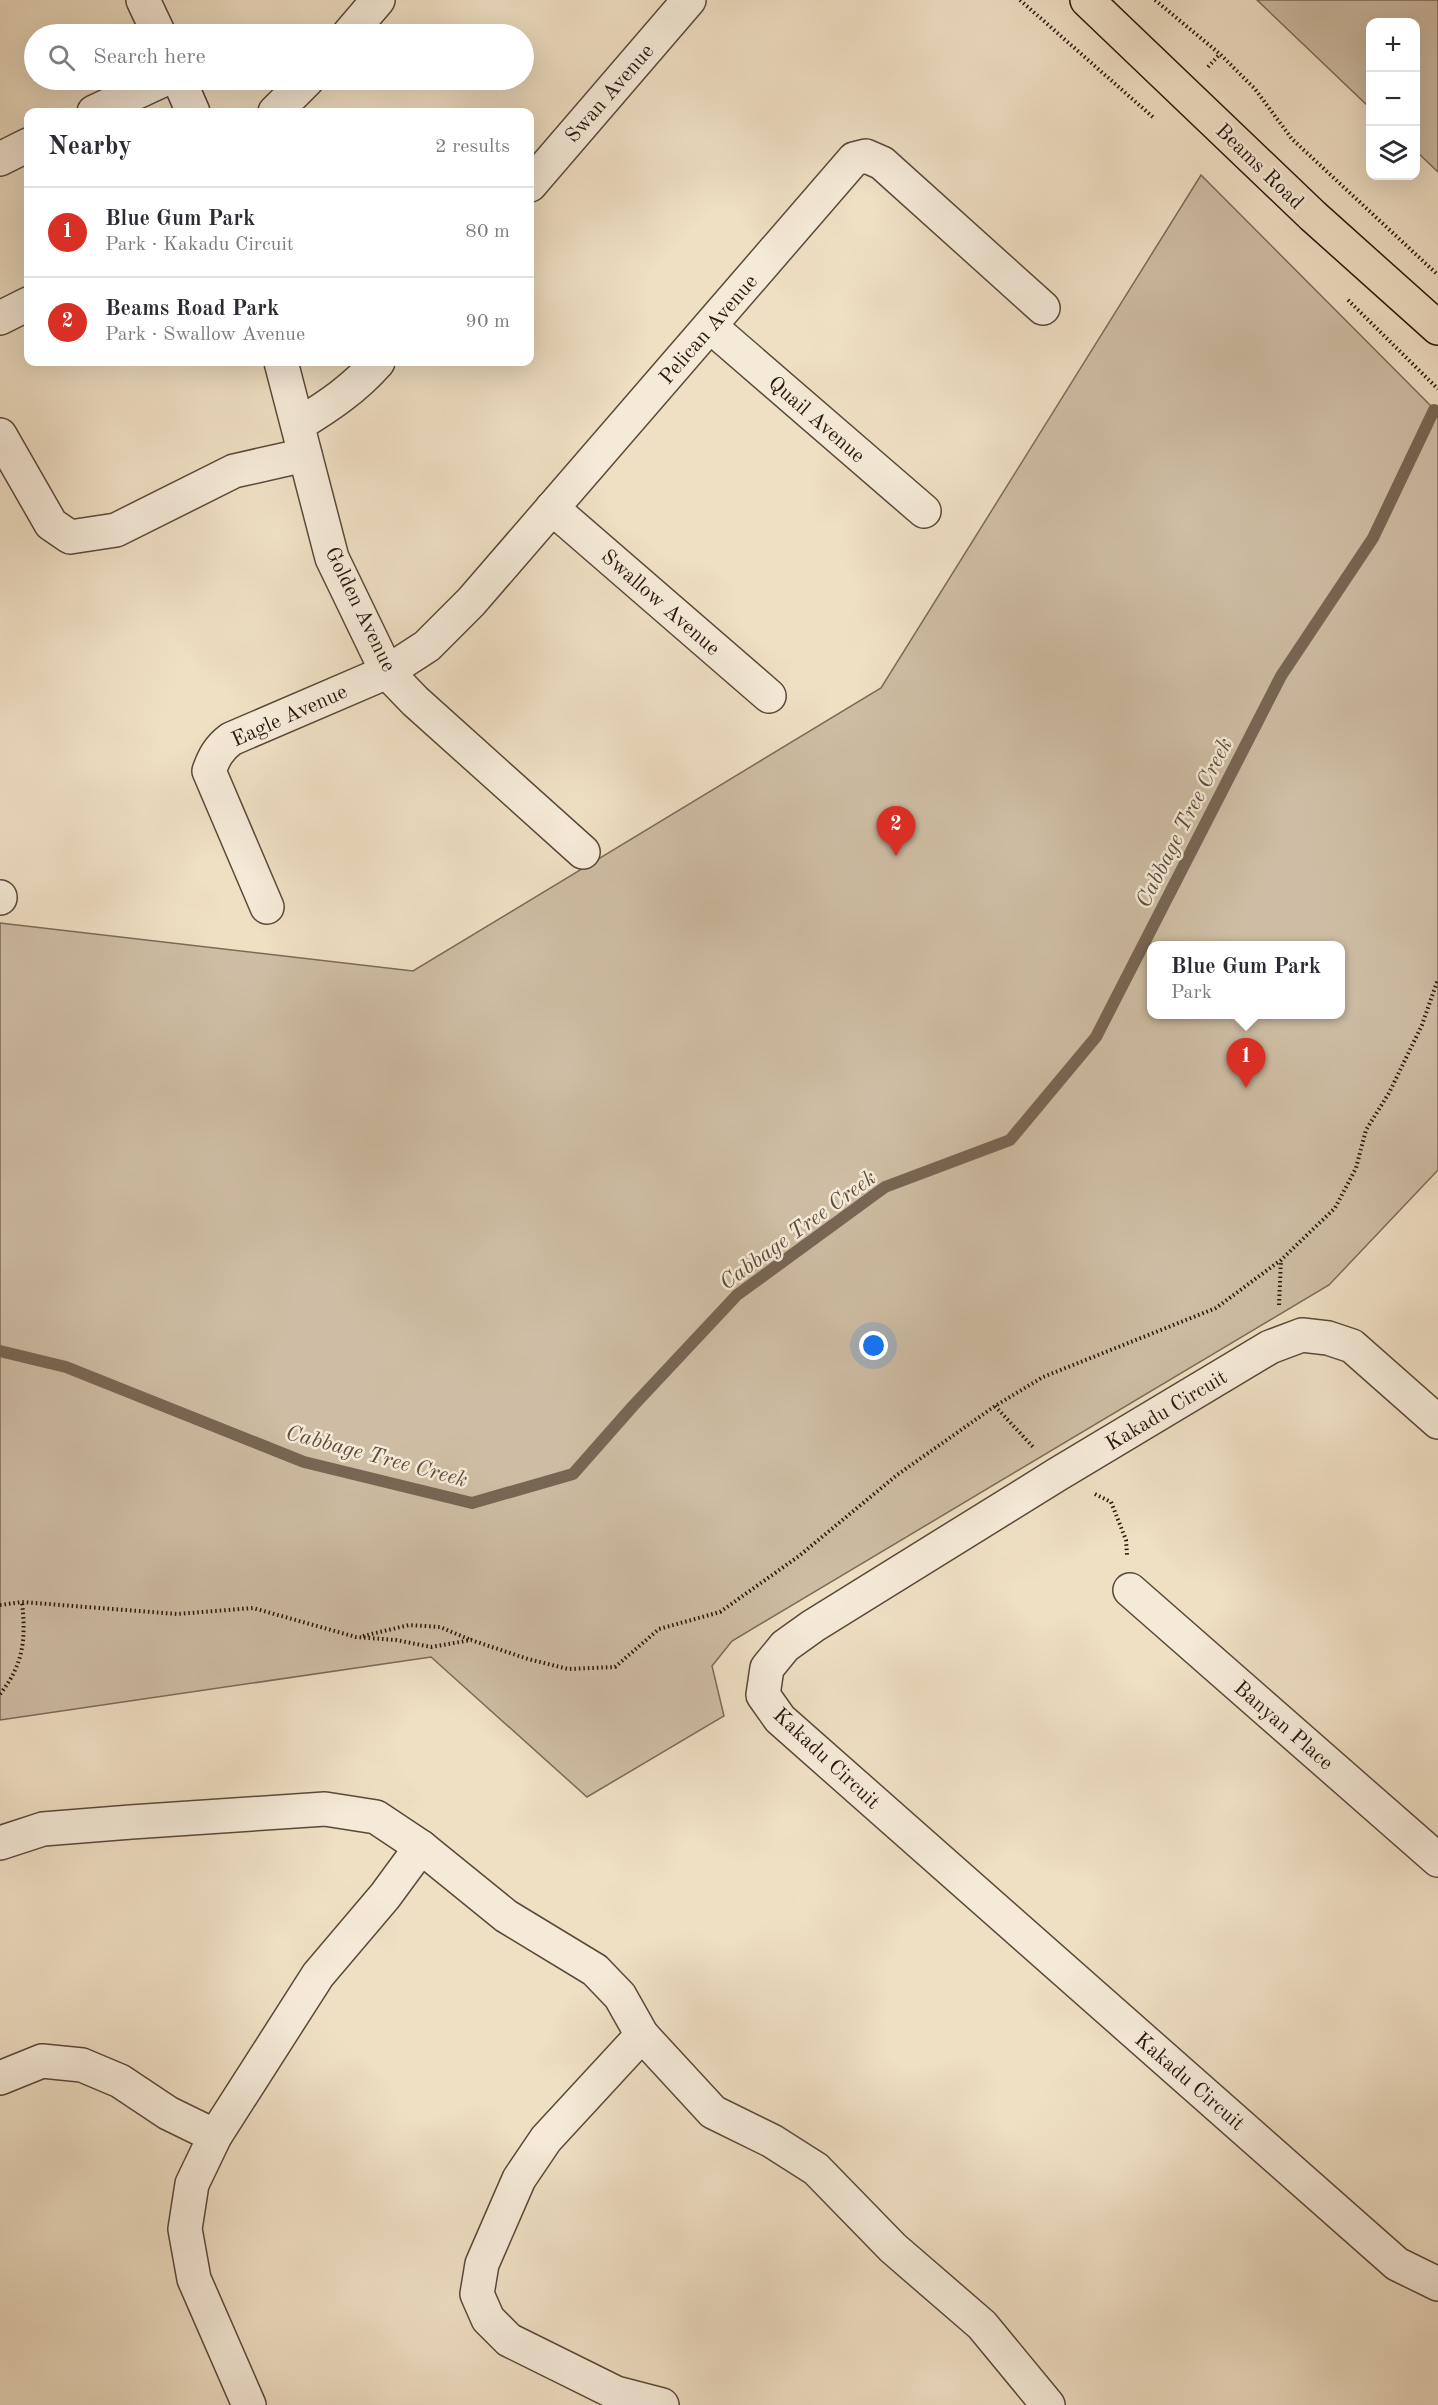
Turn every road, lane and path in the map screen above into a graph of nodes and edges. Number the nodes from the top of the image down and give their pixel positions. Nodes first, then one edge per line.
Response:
1 (142, 0) edge
2 (378, 0) edge
3 (689, 0) edge
4 (1087, 0) edge
5 (1155, 0) edge
6 (154, 24) edge
7 (358, 24) edge
8 (141, 90) edge
9 (183, 90) edge
10 (297, 90) edge
11 (103, 108) edge
12 (191, 108) edge
13 (279, 108) edge
14 (24, 147) edge
15 (0, 159) edge
16 (534, 180) edge
17 (1438, 275) edge
18 (24, 306) edge
19 (1043, 308) dead end
20 (0, 318) edge
21 (710, 326) junction
22 (1438, 328) edge
23 (282, 366) edge
24 (374, 366) edge
25 (298, 424) junction
26 (0, 435) edge
27 (305, 455) junction
28 (552, 508) junction
29 (924, 511) dead end
30 (387, 672) junction
31 (769, 696) dead end
32 (583, 852) dead end
33 (267, 907) dead end
34 (1438, 979) edge
35 (995, 1406) junction
36 (1438, 1422) edge
37 (1058, 1474) junction
38 (1111, 1502) dead end
39 (1126, 1540) dead end
40 (1130, 1590) dead end
41 (22, 1602) junction
42 (0, 1605) edge
43 (356, 1637) junction
44 (471, 1640) junction
45 (0, 1694) edge
46 (0, 1843) edge
47 (421, 1847) junction
48 (1438, 1860) edge
49 (642, 2034) junction
50 (0, 2078) edge
51 (215, 2136) junction
52 (1438, 2284) edge
53 (249, 2405) edge
54 (662, 2405) edge
55 (1048, 2405) edge

1 - 6 street
2 - 7 street
3 - 16 street, Swan Avenue
4 - 22 main road, Beams Road
5 - 17 path
8 - 11 street
9 - 12 street
10 - 13 street
14 - 15 street
18 - 20 street
19 - 21 street, Pelican Avenue
21 - 28 street, Pelican Avenue
21 - 29 street, Quail Avenue
23 - 25 street, Golden Avenue
24 - 25 street
25 - 27 street, Golden Avenue
26 - 27 street
27 - 30 street, Golden Avenue
28 - 30 street, Pelican Avenue
28 - 31 street, Swallow Avenue
30 - 32 street, Golden Avenue
30 - 33 street, Eagle Avenue
34 - 35 path
35 - 37 path
35 - 44 path
36 - 37 street, Kakadu Circuit
37 - 52 street, Kakadu Circuit
38 - 39 path
40 - 48 street, Banyan Place
41 - 42 path
41 - 43 path
41 - 45 path
43 - 44 path
43 - 44 path
46 - 47 street
47 - 49 street
47 - 51 street
49 - 54 street
49 - 55 street
50 - 51 street
51 - 53 street

